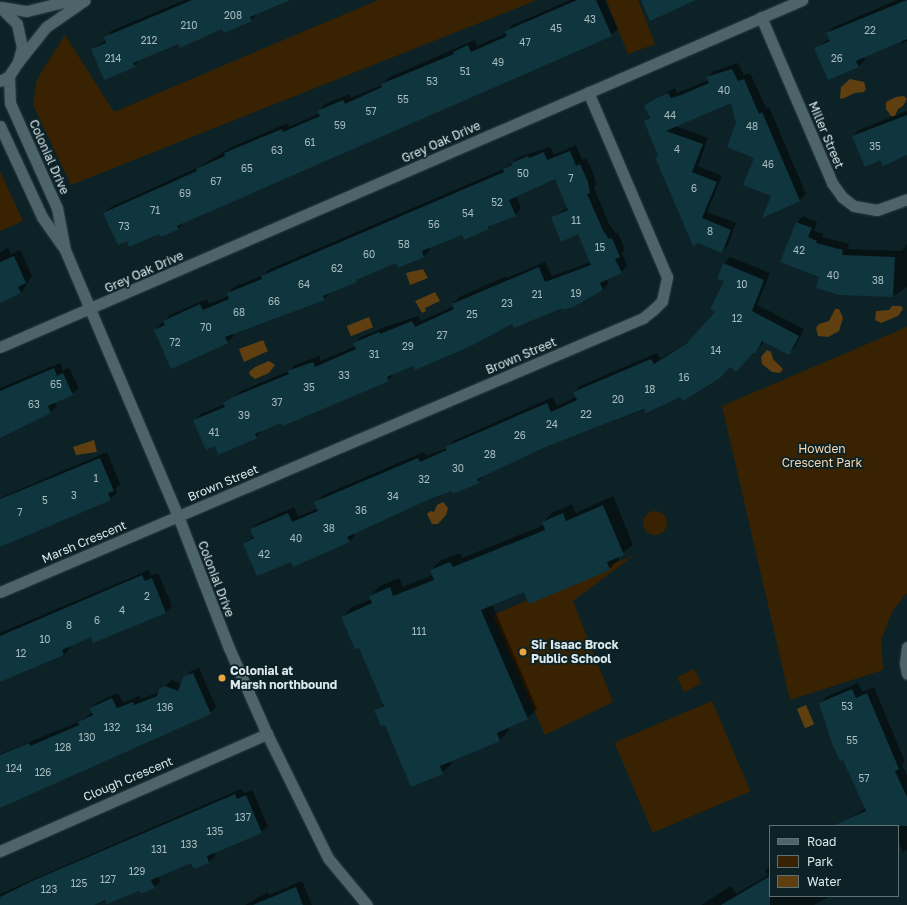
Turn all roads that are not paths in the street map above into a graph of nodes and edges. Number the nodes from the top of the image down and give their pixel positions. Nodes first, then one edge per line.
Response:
1 (71, 0) edge
2 (85, 0) edge
3 (802, 0) edge
4 (0, 7) edge
5 (762, 17) junction
6 (18, 62) junction
7 (4, 78) edge
8 (588, 92) junction
9 (0, 126) edge
10 (907, 199) edge
11 (65, 250) junction
12 (90, 309) junction
13 (0, 347) edge
14 (178, 516) junction
15 (0, 592) edge
16 (907, 647) edge
17 (907, 674) edge
18 (267, 734) junction
19 (0, 851) edge
20 (367, 905) edge

1 - 4 street
2 - 6 street
3 - 5 street, Grey Oak Drive
4 - 6 street
5 - 8 street, Grey Oak Drive
5 - 10 street, Miller Street
6 - 7 street
7 - 11 street, Colonial Drive
8 - 12 street, Grey Oak Drive
8 - 14 street, Brown Street
9 - 11 street, Colonial Drive
11 - 12 street, Colonial Drive
12 - 13 street
12 - 14 street, Colonial Drive
14 - 15 street, Marsh Crescent
14 - 18 street, Colonial Drive
16 - 17 street
18 - 19 street, Clough Crescent
18 - 20 street, Colonial Drive

